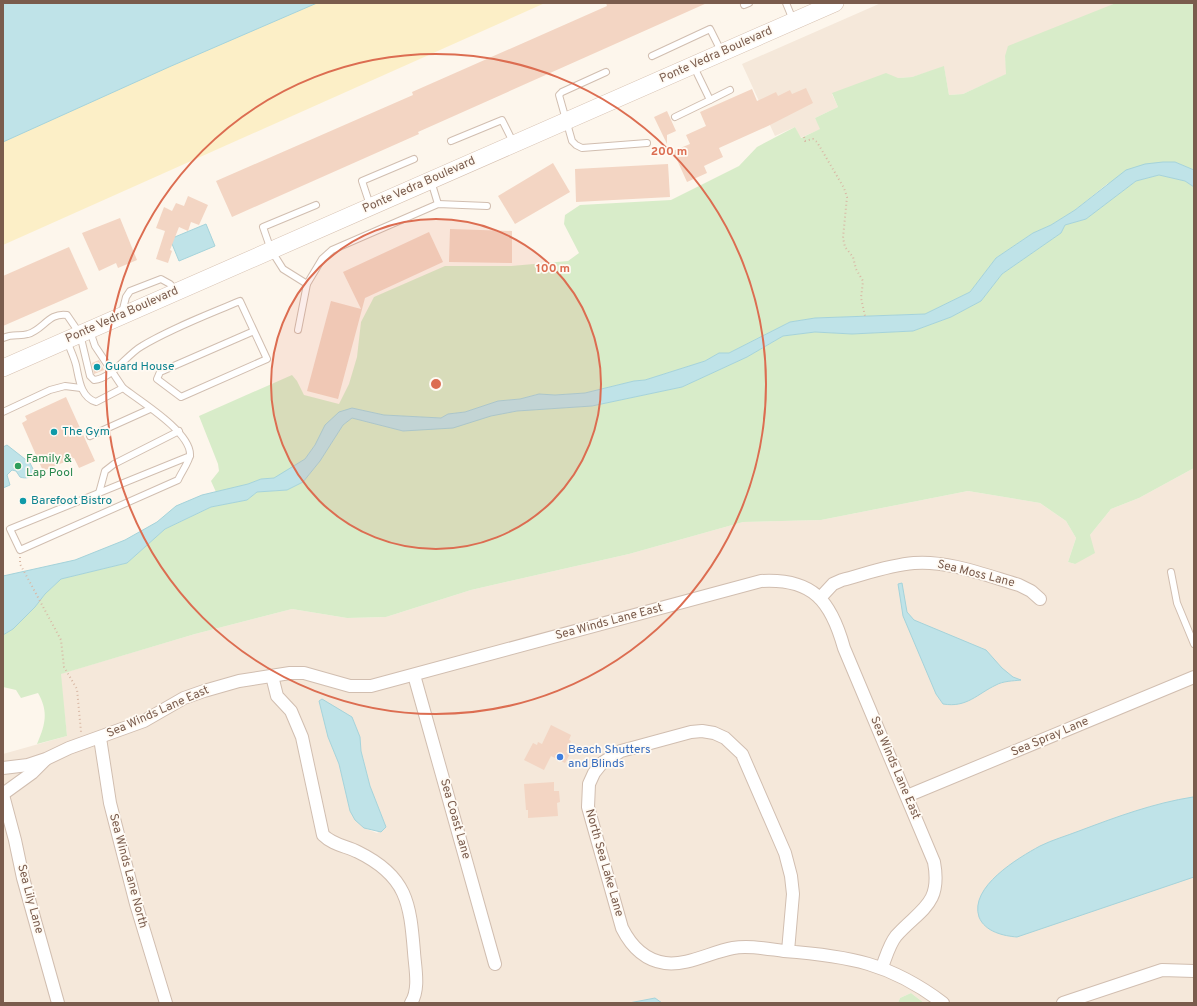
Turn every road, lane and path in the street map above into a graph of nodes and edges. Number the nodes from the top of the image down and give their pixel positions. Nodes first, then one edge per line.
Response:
1 (786, 3) edge
2 (835, 3) edge
3 (793, 21) junction
4 (722, 52) junction
5 (652, 56) dead end
6 (694, 65) junction
7 (606, 72) dead end
8 (730, 90) dead end
9 (710, 100) junction
10 (675, 117) dead end
11 (567, 120) junction
12 (804, 137) dead end
13 (451, 141) dead end
14 (647, 143) dead end
15 (514, 144) junction
16 (414, 159) dead end
17 (430, 180) junction
18 (438, 204) junction
19 (316, 205) dead end
20 (371, 206) junction
21 (487, 206) dead end
22 (271, 250) junction
23 (308, 284) junction
24 (865, 316) dead end
25 (254, 330) junction
26 (298, 330) dead end
27 (79, 335) junction
28 (3, 338) edge
29 (3, 368) edge
30 (111, 372) junction
31 (81, 388) junction
32 (123, 388) junction
33 (150, 409) junction
34 (3, 412) edge
35 (179, 431) junction
36 (90, 436) dead end
37 (190, 456) junction
38 (98, 493) junction
39 (20, 564) dead end
40 (1171, 572) dead end
41 (820, 598) junction
42 (1040, 599) dead end
43 (1194, 644) edge
44 (414, 674) junction
45 (272, 676) junction
46 (1194, 677) edge
47 (100, 738) junction
48 (82, 743) junction
49 (46, 759) junction
50 (3, 768) edge
51 (3, 795) edge
52 (907, 796) junction
53 (788, 951) junction
54 (495, 964) dead end
55 (882, 967) junction
56 (1194, 971) edge
57 (58, 1003) edge
58 (166, 1003) edge
59 (411, 1003) edge
60 (943, 1003) edge
61 (1063, 1003) edge

1 - 3 lane
2 - 3 street, Ponte Vedra Boulevard
3 - 4 street, Ponte Vedra Boulevard
4 - 5 lane
4 - 6 street, Ponte Vedra Boulevard
6 - 9 lane
6 - 11 street, Ponte Vedra Boulevard
7 - 11 lane
8 - 9 lane
9 - 10 lane
11 - 14 lane
11 - 15 street, Ponte Vedra Boulevard
12 - 24 path
13 - 15 lane
15 - 17 street, Ponte Vedra Boulevard
16 - 20 lane
17 - 18 lane
17 - 20 street, Ponte Vedra Boulevard
18 - 21 lane
18 - 23 lane
19 - 22 lane
20 - 22 street, Ponte Vedra Boulevard
22 - 23 lane
22 - 27 street, Ponte Vedra Boulevard
23 - 26 lane
25 - 25 lane
25 - 30 lane
27 - 28 lane
27 - 29 street, Ponte Vedra Boulevard
27 - 30 lane
27 - 30 lane
27 - 31 lane
30 - 32 lane
31 - 32 lane
31 - 34 lane
32 - 33 lane
33 - 35 lane
33 - 36 lane
35 - 37 lane
35 - 38 lane
37 - 38 lane
37 - 38 lane
39 - 48 path
40 - 43 lane
41 - 42 street, Sea Moss Lane
41 - 44 street, Sea Winds Lane East
41 - 52 street, Sea Winds Lane East
44 - 45 street, Sea Winds Lane East
44 - 54 street, Sea Coast Lane
45 - 47 street, Sea Winds Lane East
45 - 59 street
46 - 52 street, Sea Spray Lane
47 - 48 street, Sea Winds Lane East
47 - 58 street, Sea Winds Lane North
48 - 49 street, Sea Winds Lane East
49 - 50 street, Sea Winds Lane East
49 - 51 street
51 - 57 street, Sea Lily Lane
52 - 55 street, Sea Winds Lane East
53 - 53 street, North Sea Lake Lane
53 - 55 street, North Sea Lake Lane
55 - 60 street, North Sea Lake Lane
56 - 61 street

